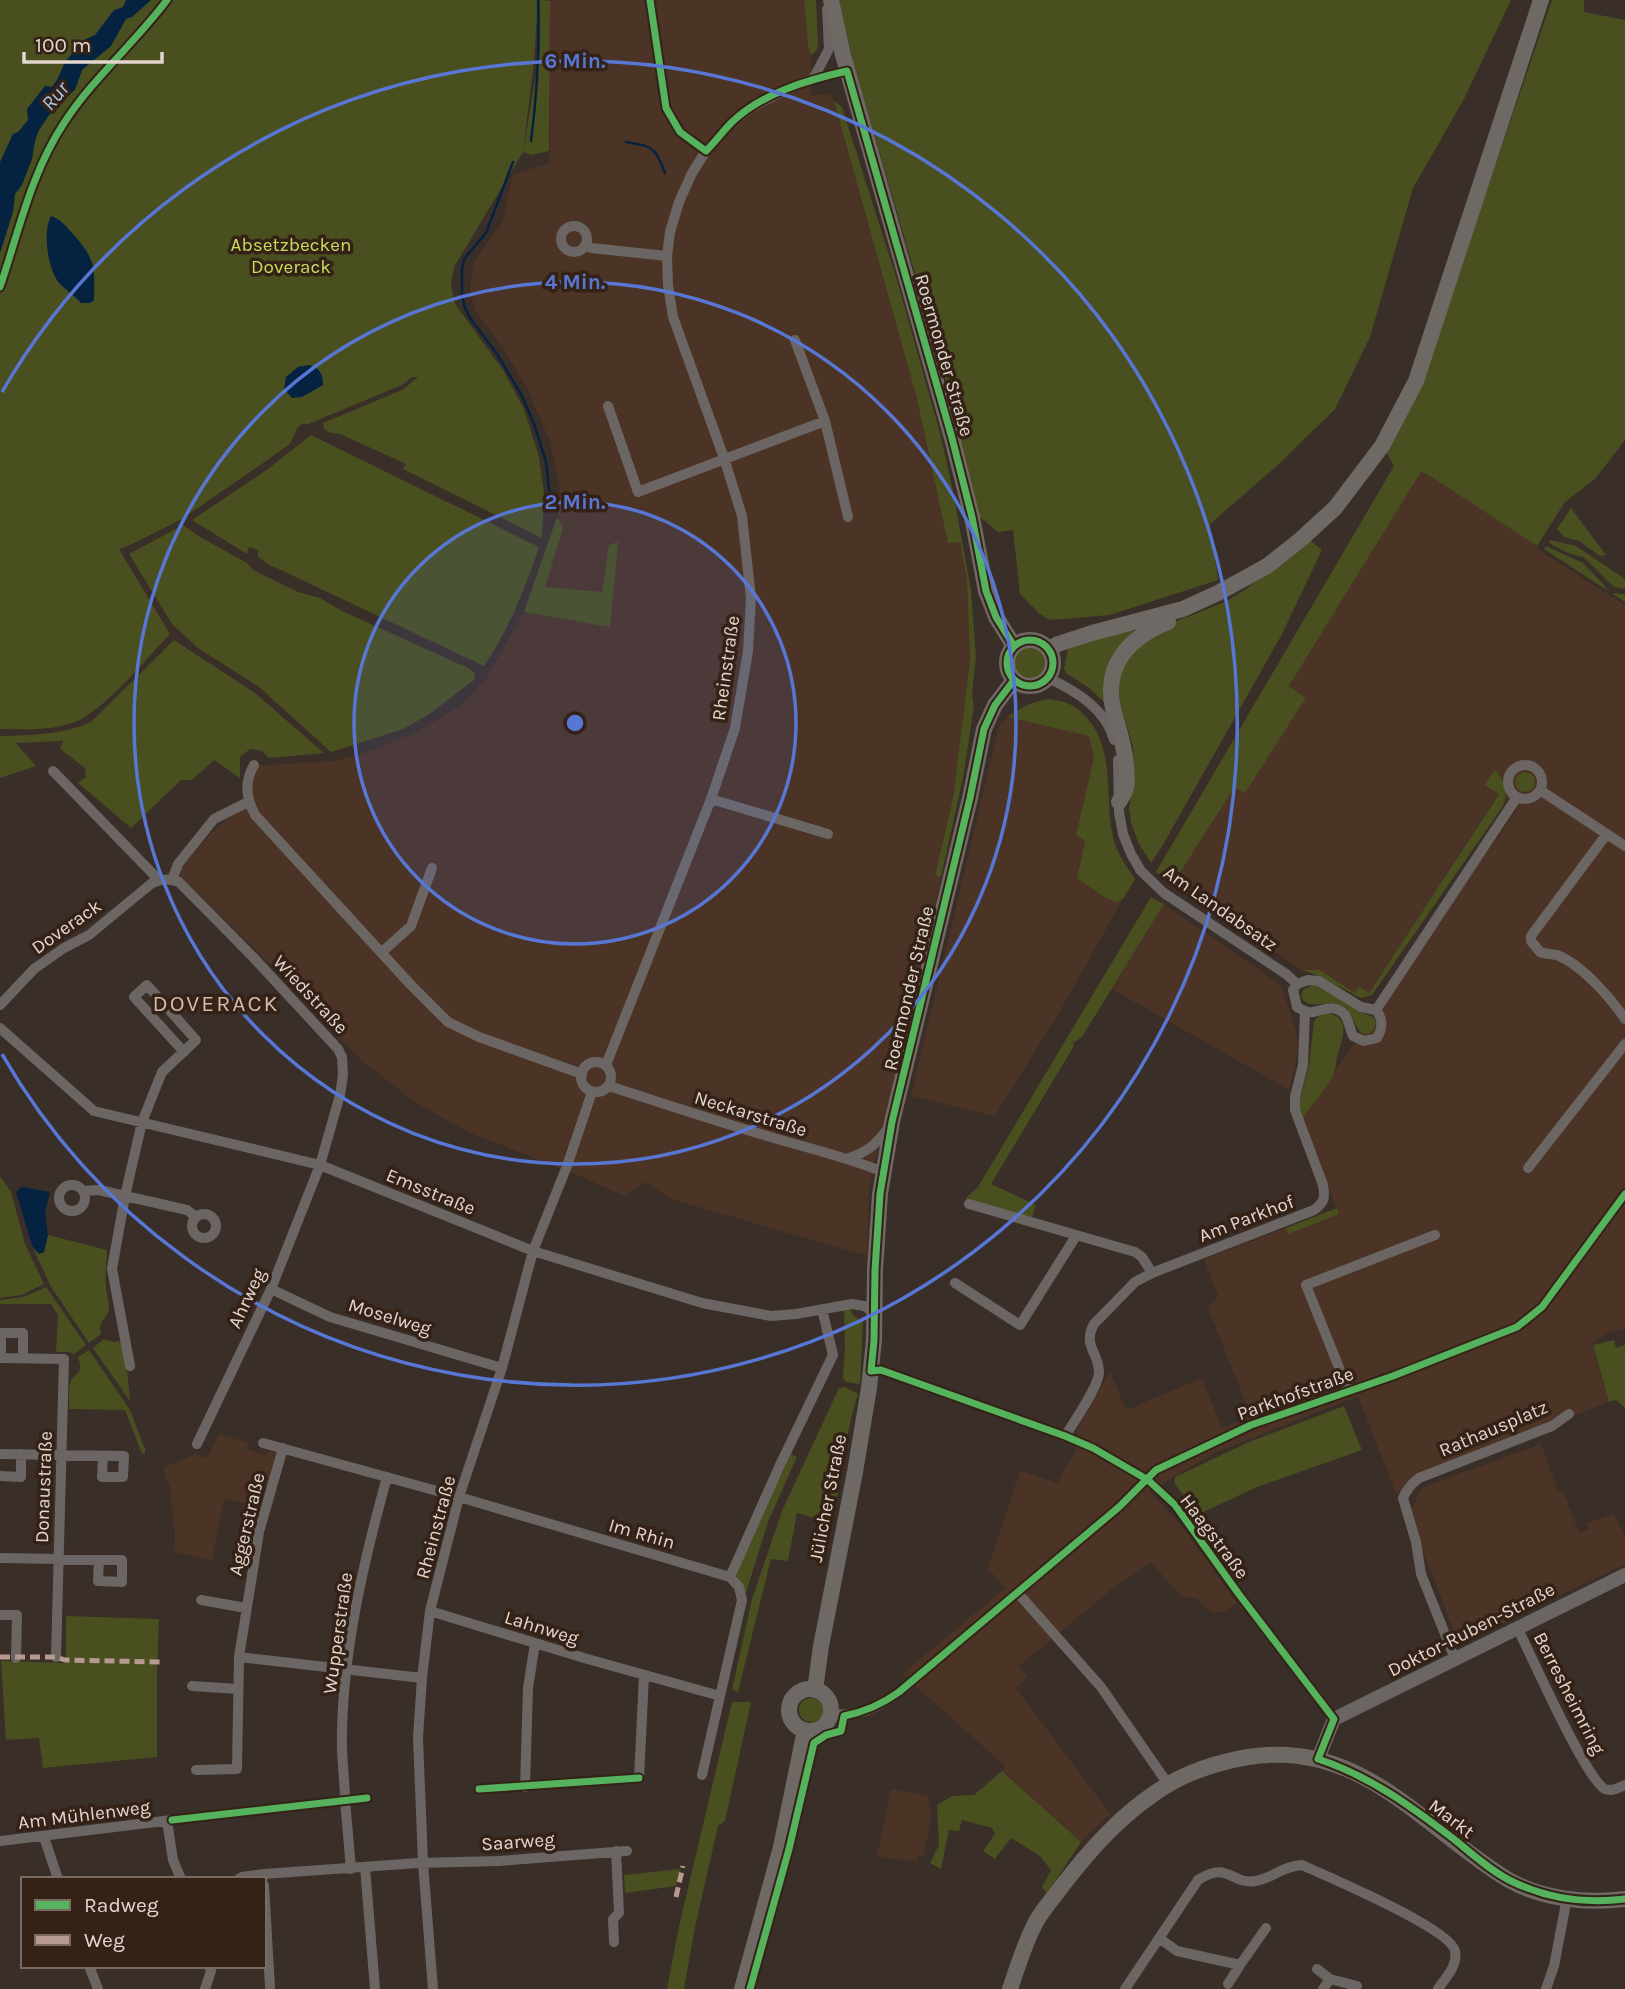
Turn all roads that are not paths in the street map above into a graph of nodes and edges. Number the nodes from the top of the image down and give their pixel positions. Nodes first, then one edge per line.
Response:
1 (650, 0) edge
2 (828, 0) edge
3 (1541, 0) edge
4 (848, 71) junction
5 (813, 79) junction
6 (706, 151) junction
7 (585, 245) dead end
8 (667, 256) junction
9 (796, 340) dead end
10 (608, 406) dead end
11 (825, 421) junction
12 (724, 458) junction
13 (848, 517) dead end
14 (1254, 575) junction
15 (1014, 646) junction
16 (1049, 649) junction
17 (1048, 678) junction
18 (1014, 680) junction
19 (254, 765) dead end
20 (53, 771) dead end
21 (1540, 790) junction
22 (1517, 797) junction
23 (711, 799) junction
24 (248, 802) junction
25 (1119, 802) junction
26 (828, 834) dead end
27 (1606, 835) junction
28 (1625, 846) edge
29 (432, 868) dead end
30 (172, 880) junction
31 (157, 881) junction
32 (382, 952) junction
33 (1297, 984) junction
34 (0, 1005) edge
35 (1376, 1010) junction
36 (1305, 1012) junction
37 (1625, 1019) edge
38 (0, 1028) edge
39 (1625, 1044) edge
40 (184, 1052) junction
41 (606, 1065) junction
42 (582, 1074) junction
43 (609, 1086) junction
44 (592, 1092) junction
45 (142, 1122) junction
46 (892, 1122) junction
47 (849, 1158) junction
48 (320, 1165) junction
49 (1528, 1168) dead end
50 (883, 1172) junction
51 (83, 1191) dead end
52 (1625, 1194) edge
53 (125, 1196) junction
54 (969, 1204) dead end
55 (196, 1217) dead end
56 (1435, 1235) dead end
57 (1076, 1236) junction
58 (533, 1251) junction
59 (1152, 1273) junction
60 (955, 1283) dead end
61 (271, 1289) junction
62 (822, 1309) junction
63 (874, 1313) junction
64 (23, 1358) dead end
65 (130, 1366) dead end
66 (502, 1368) junction
67 (871, 1371) junction
68 (1349, 1390) junction
69 (1569, 1414) dead end
70 (1065, 1436) junction
71 (263, 1443) dead end
72 (197, 1444) dead end
73 (283, 1448) junction
74 (0, 1454) edge
75 (21, 1454) junction
76 (60, 1455) junction
77 (103, 1456) dead end
78 (0, 1476) edge
79 (387, 1477) junction
80 (1147, 1480) junction
81 (459, 1497) junction
82 (0, 1558) edge
83 (58, 1559) junction
84 (99, 1560) dead end
85 (1625, 1575) edge
86 (730, 1577) junction
87 (1017, 1592) junction
88 (201, 1600) dead end
89 (246, 1608) junction
90 (430, 1611) junction
91 (0, 1615) edge
92 (1517, 1628) junction
93 (535, 1643) junction
94 (56, 1657) dead end
95 (239, 1657) junction
96 (16, 1658) dead end
97 (1455, 1660) junction
98 (347, 1669) junction
99 (644, 1675) junction
100 (422, 1678) junction
101 (192, 1686) dead end
102 (237, 1689) junction
103 (815, 1690) junction
104 (720, 1696) junction
105 (831, 1714) junction
106 (1334, 1719) junction
107 (804, 1730) junction
108 (1318, 1759) junction
109 (196, 1770) dead end
110 (702, 1775) dead end
111 (639, 1778) dead end
112 (1168, 1784) junction
113 (1625, 1785) edge
114 (525, 1787) dead end
115 (44, 1837) junction
116 (0, 1841) edge
117 (423, 1863) junction
118 (365, 1867) junction
119 (351, 1869) junction
120 (57, 1877) edge
121 (180, 1877) edge
122 (266, 1879) edge
123 (1567, 1898) junction
124 (1625, 1899) edge
125 (266, 1915) edge
126 (1266, 1928) dead end
127 (1159, 1938) junction
128 (614, 1942) dead end
129 (1240, 1965) junction
130 (90, 1968) edge
131 (210, 1968) edge
132 (1317, 1969) dead end
133 (1329, 1979) junction
134 (1228, 1984) dead end
135 (1357, 1986) dead end
136 (270, 1987) dead end
137 (98, 1989) edge
138 (205, 1989) edge
139 (375, 1989) edge
140 (433, 1989) edge
141 (742, 1989) edge
142 (1010, 1989) edge
143 (1125, 1989) edge
144 (1323, 1989) edge
145 (1438, 1989) edge
146 (1546, 1989) edge

1 - 6 street
2 - 4 main road, Roermonder Straße
2 - 5 street
3 - 14 main road
4 - 5 street, Rheinstraße
4 - 15 main road, Roermonder Straße
5 - 6 street, Rheinstraße
6 - 8 street, Rheinstraße
7 - 8 street
8 - 12 street, Rheinstraße
9 - 11 street
10 - 12 street
11 - 12 street
11 - 13 street
12 - 23 street, Rheinstraße
14 - 16 main road
14 - 25 main road
15 - 16 main road
15 - 18 main road
16 - 17 main road
17 - 18 main road
17 - 25 street, Am Landabsatz
18 - 46 main road, Roermonder Straße
19 - 24 street
20 - 31 street
21 - 22 street
21 - 22 street
21 - 27 street
22 - 35 street
23 - 26 street
23 - 41 street, Rheinstraße
24 - 30 street
24 - 32 street
25 - 33 street, Am Landabsatz
27 - 28 street
27 - 37 street
29 - 32 street
30 - 31 street
30 - 48 street, Wiedstraße
31 - 34 street, Doverack
32 - 42 street
33 - 35 street
33 - 36 street
35 - 36 street
36 - 59 street, Am Parkhof
38 - 45 street, Emsstraße
39 - 49 street
40 - 40 street
40 - 45 street
41 - 42 street
41 - 43 street, Rheinstraße
42 - 44 street
43 - 44 street
43 - 47 street, Neckarstraße
44 - 58 street, Rheinstraße
45 - 48 street, Emsstraße
45 - 53 street
46 - 47 street
46 - 50 main road, Roermonder Straße
47 - 50 street, Neckarstraße
48 - 58 street, Emsstraße
48 - 61 street, Ahrweg
50 - 63 main road, Roermonder Straße
51 - 53 street
52 - 68 street, Parkhofstraße
53 - 55 street
53 - 65 street
54 - 57 street
56 - 68 street
57 - 59 street
57 - 60 street
58 - 62 street, Emsstraße
58 - 66 street, Rheinstraße
59 - 70 street, Am Parkhof
61 - 66 street, Moselweg
61 - 72 street, Ahrweg
62 - 63 street, Emsstraße
62 - 86 street
63 - 67 main road, Jülicher Straße
64 - 76 street, Donaustraße
66 - 81 street, Rheinstraße
67 - 70 street, Haagstraße
67 - 103 main road, Jülicher Straße
68 - 80 street, Parkhofstraße
69 - 97 street, Rathausplatz
70 - 80 street, Haagstraße
71 - 73 street, Im Rhin
73 - 79 street, Im Rhin
73 - 89 street, Aggerstraße
74 - 75 street
75 - 76 street
75 - 78 street
76 - 77 street
76 - 83 street, Donaustraße
79 - 81 street, Im Rhin
79 - 98 street, Wupperstraße
80 - 87 street, Parkhofstraße
80 - 106 street, Haagstraße
81 - 86 street, Im Rhin
81 - 90 street, Rheinstraße
82 - 83 street
83 - 84 street
83 - 94 street, Donaustraße
85 - 92 street, Doktor-Ruben-Straße
86 - 104 street
87 - 105 street, Parkhofstraße
87 - 112 street
88 - 89 street
89 - 95 street, Aggerstraße
90 - 93 street, Lahnweg
90 - 100 street, Rheinstraße
91 - 96 street
92 - 97 street, Doktor-Ruben-Straße
92 - 113 street, Berresheimring
93 - 99 street, Lahnweg
93 - 114 street
95 - 98 street
95 - 102 street, Aggerstraße
97 - 106 street, Doktor-Ruben-Straße
98 - 100 street
98 - 119 street, Wupperstraße
99 - 104 street, Lahnweg
99 - 111 street
100 - 117 street, Rheinstraße
101 - 102 street
102 - 109 street, Aggerstraße
103 - 105 main road
103 - 107 main road
104 - 110 street
105 - 107 main road
106 - 108 street
107 - 141 main road
108 - 112 main road, Markt
108 - 123 main road, Markt
112 - 142 main road, Markt
115 - 116 street, Am Mühlenweg
115 - 120 street
115 - 121 street, Am Mühlenweg
117 - 118 street, Saarweg
117 - 128 street, Saarweg
117 - 140 street, Rheinstraße
118 - 119 street, Saarweg
118 - 139 street
119 - 122 street, Saarweg
123 - 124 main road, Markt
123 - 146 street
125 - 136 street
126 - 129 street
127 - 129 street
127 - 143 street
127 - 145 street
129 - 134 street
130 - 137 street
131 - 138 street
132 - 133 street
133 - 135 street
133 - 144 street

